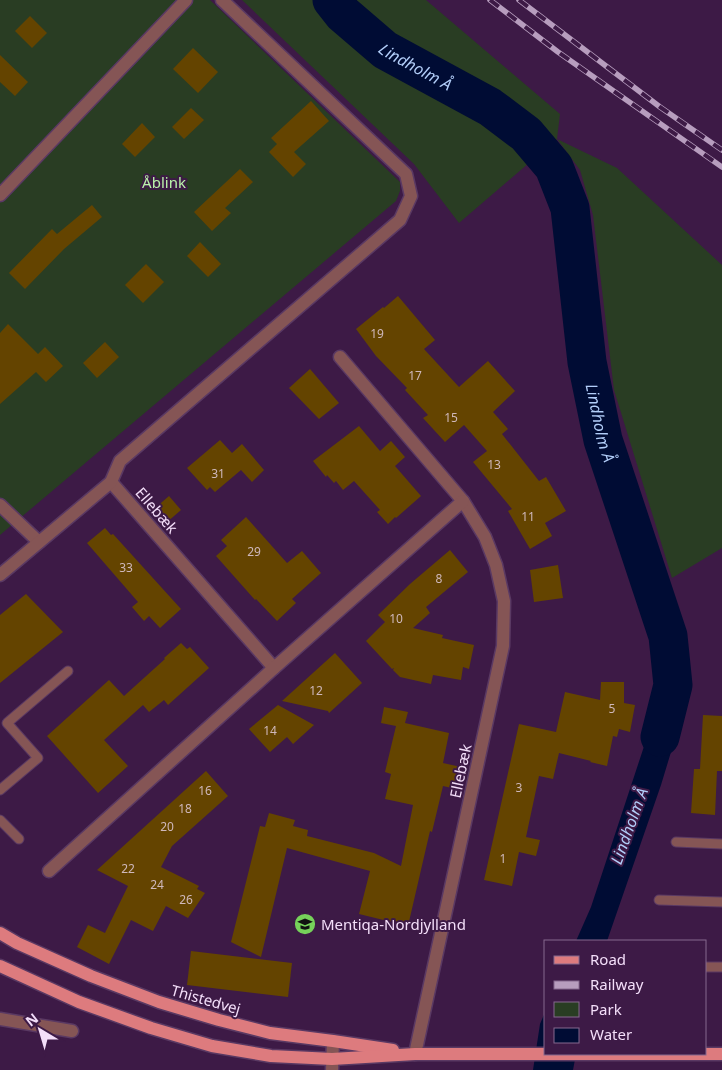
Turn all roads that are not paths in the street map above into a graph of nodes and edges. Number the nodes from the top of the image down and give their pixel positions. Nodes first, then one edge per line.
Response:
1 (186, 0) edge
2 (222, 0) edge
3 (0, 195) edge
4 (340, 357) dead end
5 (111, 482) junction
6 (463, 501) junction
7 (0, 505) edge
8 (39, 542) junction
9 (0, 574) edge
10 (274, 668) junction
11 (68, 671) dead end
12 (0, 790) edge
13 (0, 820) edge
14 (19, 839) dead end
15 (676, 842) dead end
16 (722, 844) edge
17 (50, 871) dead end
18 (659, 900) dead end
19 (722, 902) edge
20 (0, 933) edge
21 (0, 966) edge
22 (707, 967) edge
23 (722, 967) edge
24 (0, 1020) edge
25 (72, 1031) dead end
26 (333, 1041) junction
27 (415, 1054) junction
28 (707, 1054) edge
29 (722, 1054) edge
30 (544, 1055) edge
31 (332, 1065) edge

1 - 3 street
2 - 5 street
4 - 6 street, Ellebæk
5 - 8 street
5 - 10 street, Ellebæk
6 - 10 street
6 - 27 street, Ellebæk
7 - 8 street
8 - 9 street
10 - 17 street
11 - 12 lane
13 - 14 lane
15 - 16 lane
18 - 19 lane
20 - 26 main road, Thistedvej
21 - 31 main road, Thistedvej
22 - 23 lane
24 - 25 street
26 - 27 main road, Thistedvej
26 - 31 street
27 - 30 main road, Thistedvej
27 - 31 main road, Thistedvej
28 - 29 main road, Thistedvej

